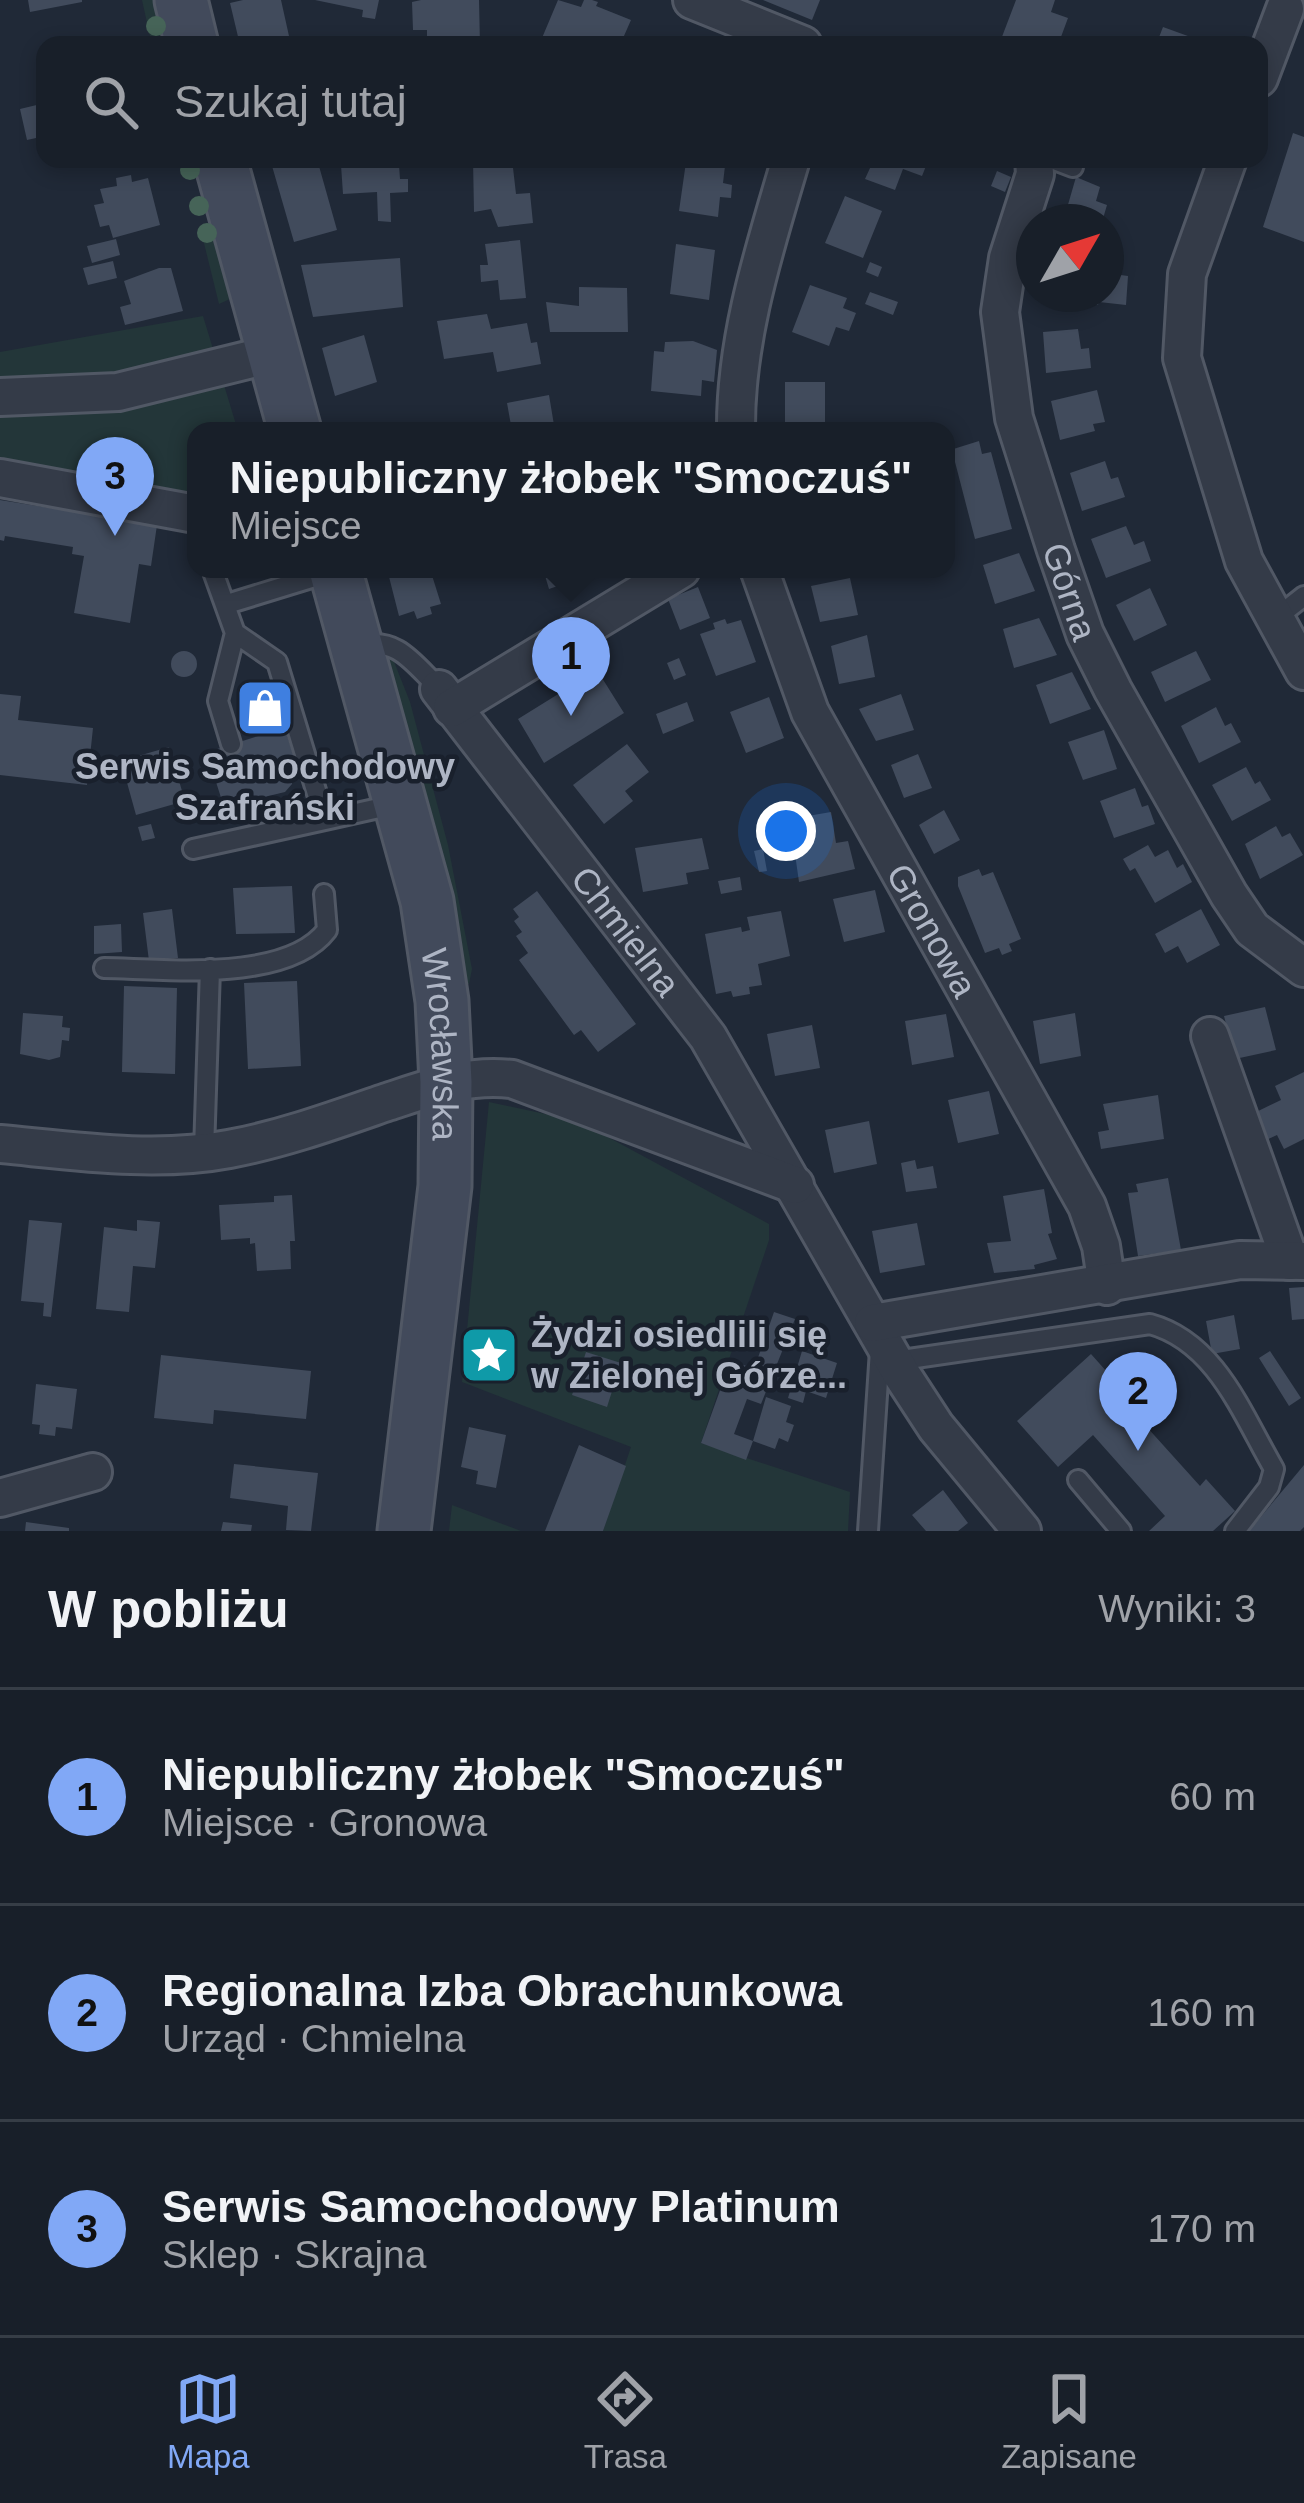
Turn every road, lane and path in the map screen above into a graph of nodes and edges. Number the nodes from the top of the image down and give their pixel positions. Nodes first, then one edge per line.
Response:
1 (181, 0) edge
2 (692, 0) edge
3 (1284, 8) edge
4 (190, 36) edge
5 (781, 36) edge
6 (1268, 52) edge
7 (222, 168) edge
8 (788, 168) edge
9 (1035, 168) edge
10 (1225, 168) edge
11 (272, 354) junction
12 (0, 397) edge
13 (292, 422) edge
14 (737, 422) edge
15 (0, 478) edge
16 (187, 519) edge
17 (216, 578) edge
18 (309, 578) edge
19 (337, 578) edge
20 (664, 578) edge
21 (762, 578) edge
22 (226, 604) junction
23 (1290, 607) edge
24 (235, 633) junction
25 (356, 647) junction
26 (1304, 671) edge
27 (442, 694) junction
28 (231, 744) dead end
29 (400, 803) junction
30 (325, 820) junction
31 (193, 849) dead end
32 (324, 894) dead end
33 (104, 968) dead end
34 (1304, 968) edge
35 (210, 969) junction
36 (1210, 1036) dead end
37 (446, 1082) junction
38 (0, 1144) edge
39 (204, 1151) junction
40 (795, 1185) junction
41 (1297, 1261) edge
42 (1107, 1286) junction
43 (883, 1341) junction
44 (93, 1472) dead end
45 (1078, 1480) dead end
46 (0, 1498) edge
47 (404, 1531) edge
48 (868, 1531) edge
49 (1022, 1531) edge
50 (1121, 1531) edge
51 (1234, 1531) edge

1 - 4 main road
2 - 5 street
3 - 6 street
7 - 11 main road
8 - 14 street
9 - 34 street, Górna
10 - 23 street
11 - 12 street
11 - 13 main road
15 - 16 street
17 - 22 lane
18 - 22 lane
19 - 25 main road, Wrocławska
20 - 27 street
21 - 42 street, Gronowa
22 - 24 lane
23 - 26 street
24 - 28 lane
24 - 30 lane
25 - 27 lane, Chmielna
25 - 29 main road, Wrocławska
27 - 40 street, Chmielna
29 - 30 lane
29 - 37 main road, Wrocławska
30 - 31 lane
32 - 35 lane
33 - 35 lane
35 - 39 lane
36 - 41 street
37 - 39 street
37 - 40 street
37 - 47 main road, Wrocławska
38 - 39 street
40 - 43 street, Chmielna
41 - 42 street
42 - 43 street
43 - 48 lane
43 - 49 street, Chmielna
43 - 51 lane
44 - 46 street
45 - 50 lane

